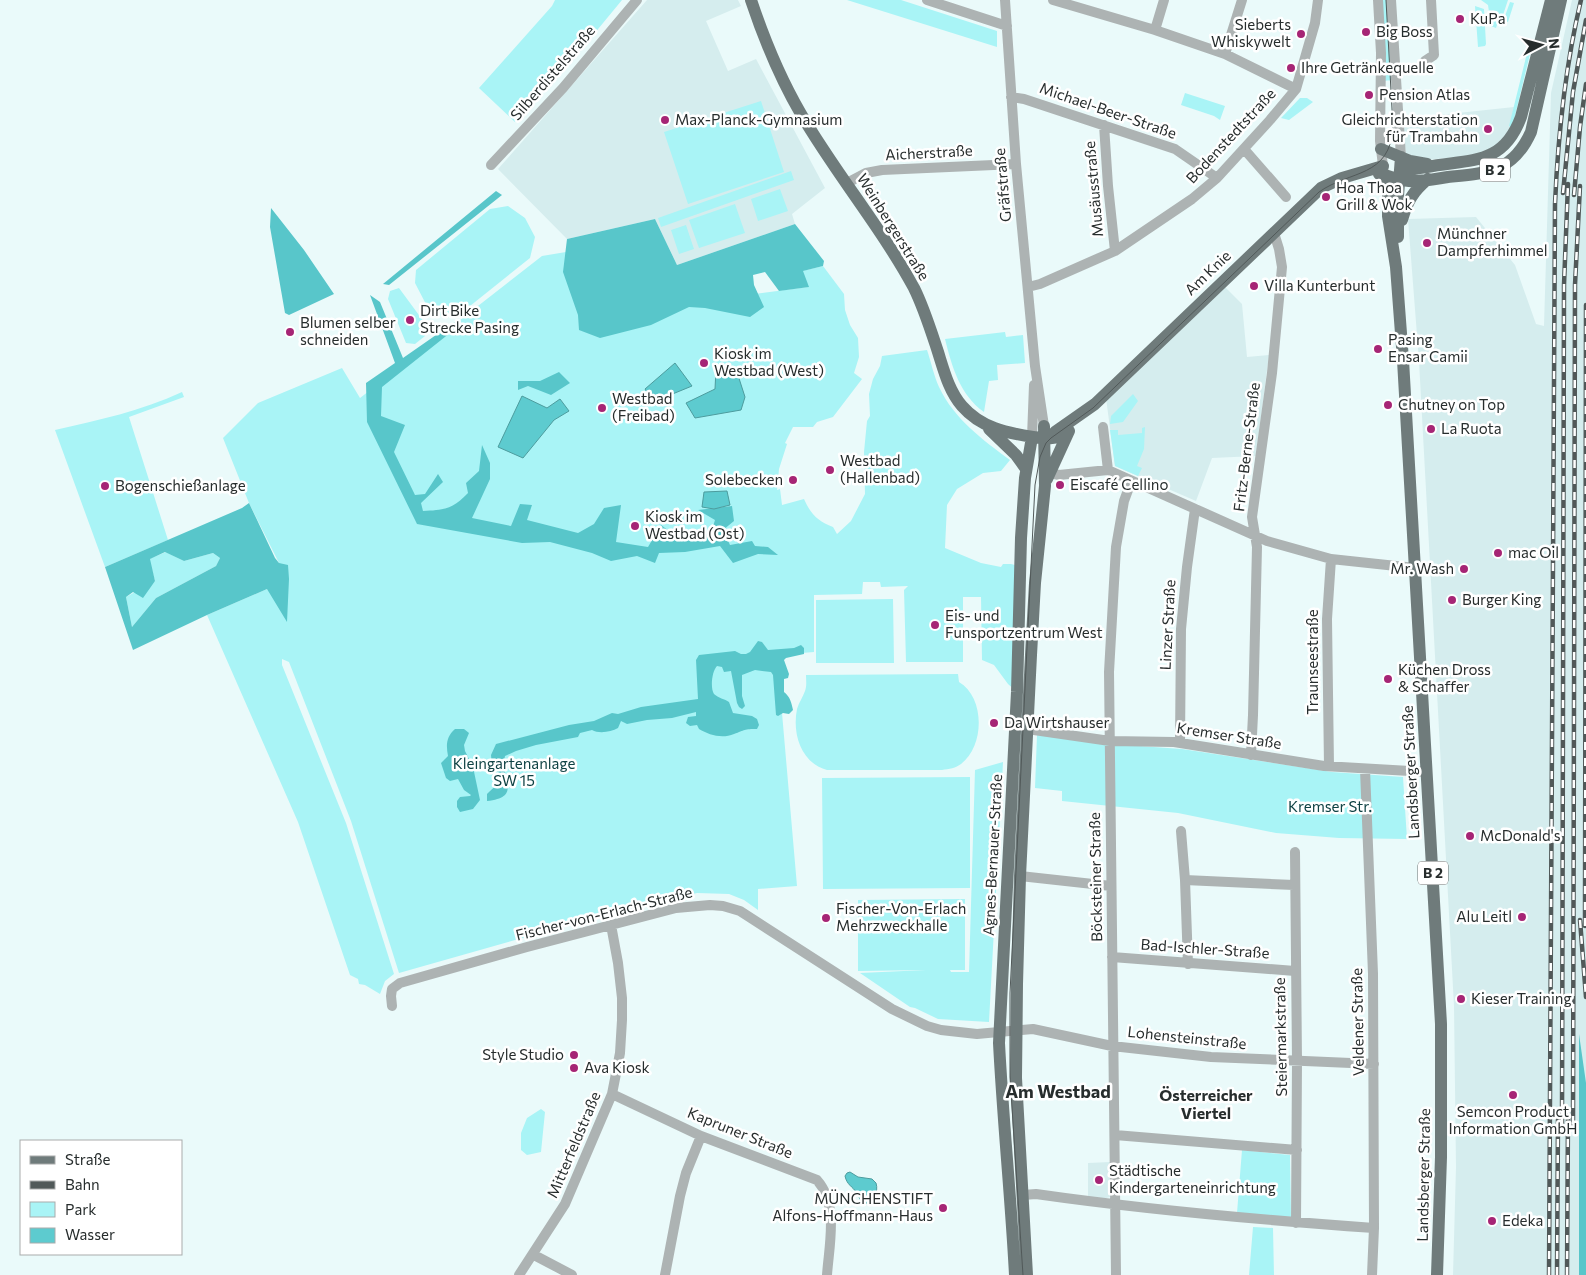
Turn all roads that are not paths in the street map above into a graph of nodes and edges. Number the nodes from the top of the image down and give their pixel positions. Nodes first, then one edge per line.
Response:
1 (637, 0) edge
2 (751, 0) edge
3 (927, 0) edge
4 (1005, 0) edge
5 (1053, 0) edge
6 (1164, 0) edge
7 (1242, 0) edge
8 (1318, 0) edge
9 (1378, 0) edge
10 (1391, 0) edge
11 (1431, 0) edge
12 (1551, 0) edge
13 (1561, 0) edge
14 (1087, 4) edge
15 (1007, 26) junction
16 (1155, 30) junction
17 (1546, 42) junction
18 (1225, 54) junction
19 (1425, 61) dead end
20 (1296, 89) junction
21 (1011, 97) junction
22 (1104, 125) junction
23 (1244, 149) junction
24 (1381, 149) junction
25 (1401, 157) junction
26 (1016, 164) junction
27 (491, 165) dead end
28 (1435, 166) junction
29 (1384, 171) junction
30 (1217, 178) junction
31 (1400, 179) junction
32 (1428, 179) junction
33 (847, 182) junction
34 (1388, 191) junction
35 (1286, 197) dead end
36 (1274, 233) junction
37 (1398, 233) junction
38 (1115, 251) junction
39 (1396, 267) junction
40 (1028, 287) junction
41 (1035, 366) junction
42 (1084, 411) junction
43 (982, 423) junction
44 (1104, 427) dead end
45 (1069, 431) junction
46 (1041, 437) junction
47 (1059, 450) joint
48 (1026, 469) junction
49 (1108, 470) junction
50 (1050, 472) junction
51 (1131, 482) junction
52 (1045, 486) junction
53 (1195, 509) junction
54 (1254, 536) junction
55 (1331, 559) junction
56 (1415, 568) junction
57 (1027, 729) junction
58 (1110, 741) junction
59 (1180, 743) junction
60 (1251, 755) junction
61 (1329, 766) junction
62 (1365, 770) junction
63 (1427, 772) junction
64 (1181, 831) dead end
65 (1295, 852) dead end
66 (1020, 876) junction
67 (1185, 880) junction
68 (1294, 885) junction
69 (1111, 886) junction
70 (611, 926) junction
71 (1112, 957) junction
72 (1188, 964) junction
73 (1295, 971) junction
74 (392, 1006) dead end
75 (1016, 1030) junction
76 (1000, 1032) junction
77 (1112, 1046) junction
78 (1297, 1061) junction
79 (1374, 1064) junction
80 (612, 1094) junction
81 (1115, 1135) junction
82 (701, 1136) junction
83 (1297, 1150) junction
84 (1023, 1195) junction
85 (1114, 1205) junction
86 (1296, 1223) junction
87 (1374, 1228) junction
88 (534, 1255) junction
89 (520, 1275) edge
90 (572, 1275) edge
91 (665, 1275) edge
92 (827, 1275) edge
93 (1015, 1275) edge
94 (1027, 1275) edge
95 (1116, 1275) edge
96 (1372, 1275) edge
97 (1438, 1275) edge

1 - 27 street, Silberdistelstraße
2 - 33 main road, Weinbergerstraße
3 - 15 street
4 - 15 street, Gräfstraße
5 - 14 street
6 - 16 street
7 - 18 street
8 - 20 street, Bodenstedtstraße
9 - 24 street, Landsberger Straße
10 - 25 street, Landsberger Straße
11 - 19 street
12 - 17 main road, B 2
13 - 17 main road, B 2
14 - 16 street
15 - 21 street, Gräfstraße
16 - 18 street
17 - 28 main road, B 2
17 - 32 main road, B 2
18 - 20 street
20 - 23 street, Bodenstedtstraße
21 - 22 street, Michael-Beer-Straße
21 - 26 street, Gräfstraße
22 - 30 street, Michael-Beer-Straße
22 - 38 street, Musäusstraße
23 - 30 street, Bodenstedtstraße
23 - 35 street
24 - 25 main road
24 - 29 street, Landsberger Straße
25 - 28 main road
25 - 31 main road, Landsberger Straße
26 - 33 street, Aicherstraße
26 - 40 street, Gräfstraße
28 - 31 main road, B 2
29 - 31 main road, Am Knie
29 - 34 main road, Landsberger Straße
29 - 36 main road, Am Knie
30 - 38 street, Bodenstedtstraße
31 - 32 main road, Am Knie
31 - 34 main road, B 2
31 - 37 main road, Landsberger Straße
32 - 37 main road, B 2
33 - 43 main road, Weinbergerstraße
34 - 39 main road, Landsberger Straße / B 2
36 - 42 main road, Am Knie
36 - 54 street, Fritz-Berne-Straße
37 - 39 main road, Landsberger Straße / B 2
38 - 40 street, Bodenstedtstraße
39 - 56 main road, Landsberger Straße / B 2
40 - 41 street, Gräfstraße
41 - 46 street, Gräfstraße
41 - 46 street, Gräfstraße
42 - 45 main road, Am Knie
42 - 46 main road, Am Knie
43 - 46 main road, Weinbergerstraße
43 - 48 main road
44 - 49 street
45 - 46 main road
45 - 47 main road, Am Knie
46 - 48 main road, Agnes-Bernauer-Straße
46 - 52 main road, Agnes-Bernauer-Straße
47 - 50 main road, Agnes-Bernauer-Straße
48 - 76 main road, Agnes-Bernauer-Straße
49 - 50 street
49 - 51 street
50 - 52 main road, Agnes-Bernauer-Straße
51 - 53 street
51 - 58 street, Böcksteiner Straße
52 - 57 main road, Agnes-Bernauer-Straße
53 - 54 street
53 - 59 street, Linzer Straße
54 - 55 street
54 - 60 street, Fritz-Berne-Straße
55 - 56 street
55 - 61 street, Traunseestraße
56 - 63 main road, Landsberger Straße / B 2
57 - 58 street, Kremser Straße
57 - 66 main road, Agnes-Bernauer-Straße
58 - 59 street, Kremser Straße
58 - 69 street, Böcksteiner Straße
59 - 60 street, Kremser Straße
60 - 61 street, Kremser Straße
61 - 62 street, Kremser Straße
62 - 63 street, Kremser Straße
62 - 79 street, Veldener Straße
63 - 97 main road, Landsberger Straße / B 2
64 - 67 street
65 - 68 street, Steiermarkstraße
66 - 69 street
66 - 75 main road, Agnes-Bernauer-Straße
67 - 68 street
67 - 72 street
68 - 73 street, Steiermarkstraße
69 - 71 street, Böcksteiner Straße
70 - 74 street, Fischer-von-Erlach-Straße
70 - 76 street, Fischer-von-Erlach-Straße
70 - 80 street, Mitterfeldstraße
71 - 72 street, Bad-Ischler-Straße
71 - 77 street, Böcksteiner Straße
72 - 73 street, Bad-Ischler-Straße
73 - 78 street, Steiermarkstraße
75 - 76 street, Lohensteinstraße
75 - 77 street, Lohensteinstraße
75 - 84 main road, Agnes-Bernauer-Straße
76 - 93 main road, Agnes-Bernauer-Straße
77 - 78 street, Lohensteinstraße
77 - 81 street, Böcksteiner Straße
78 - 79 street, Lohensteinstraße
78 - 83 street, Steiermarkstraße
79 - 87 street, Veldener Straße
80 - 82 street, Kapruner Straße
80 - 88 street, Mitterfeldstraße
81 - 83 street
81 - 85 street, Böcksteiner Straße
82 - 91 street
82 - 92 street, Kapruner Straße
83 - 86 street, Steiermarkstraße
84 - 85 street
84 - 94 main road, Agnes-Bernauer-Straße
85 - 86 street
85 - 95 street, Böcksteiner Straße
86 - 87 street
87 - 96 street, Veldener Straße
88 - 89 street, Mitterfeldstraße
88 - 90 street

